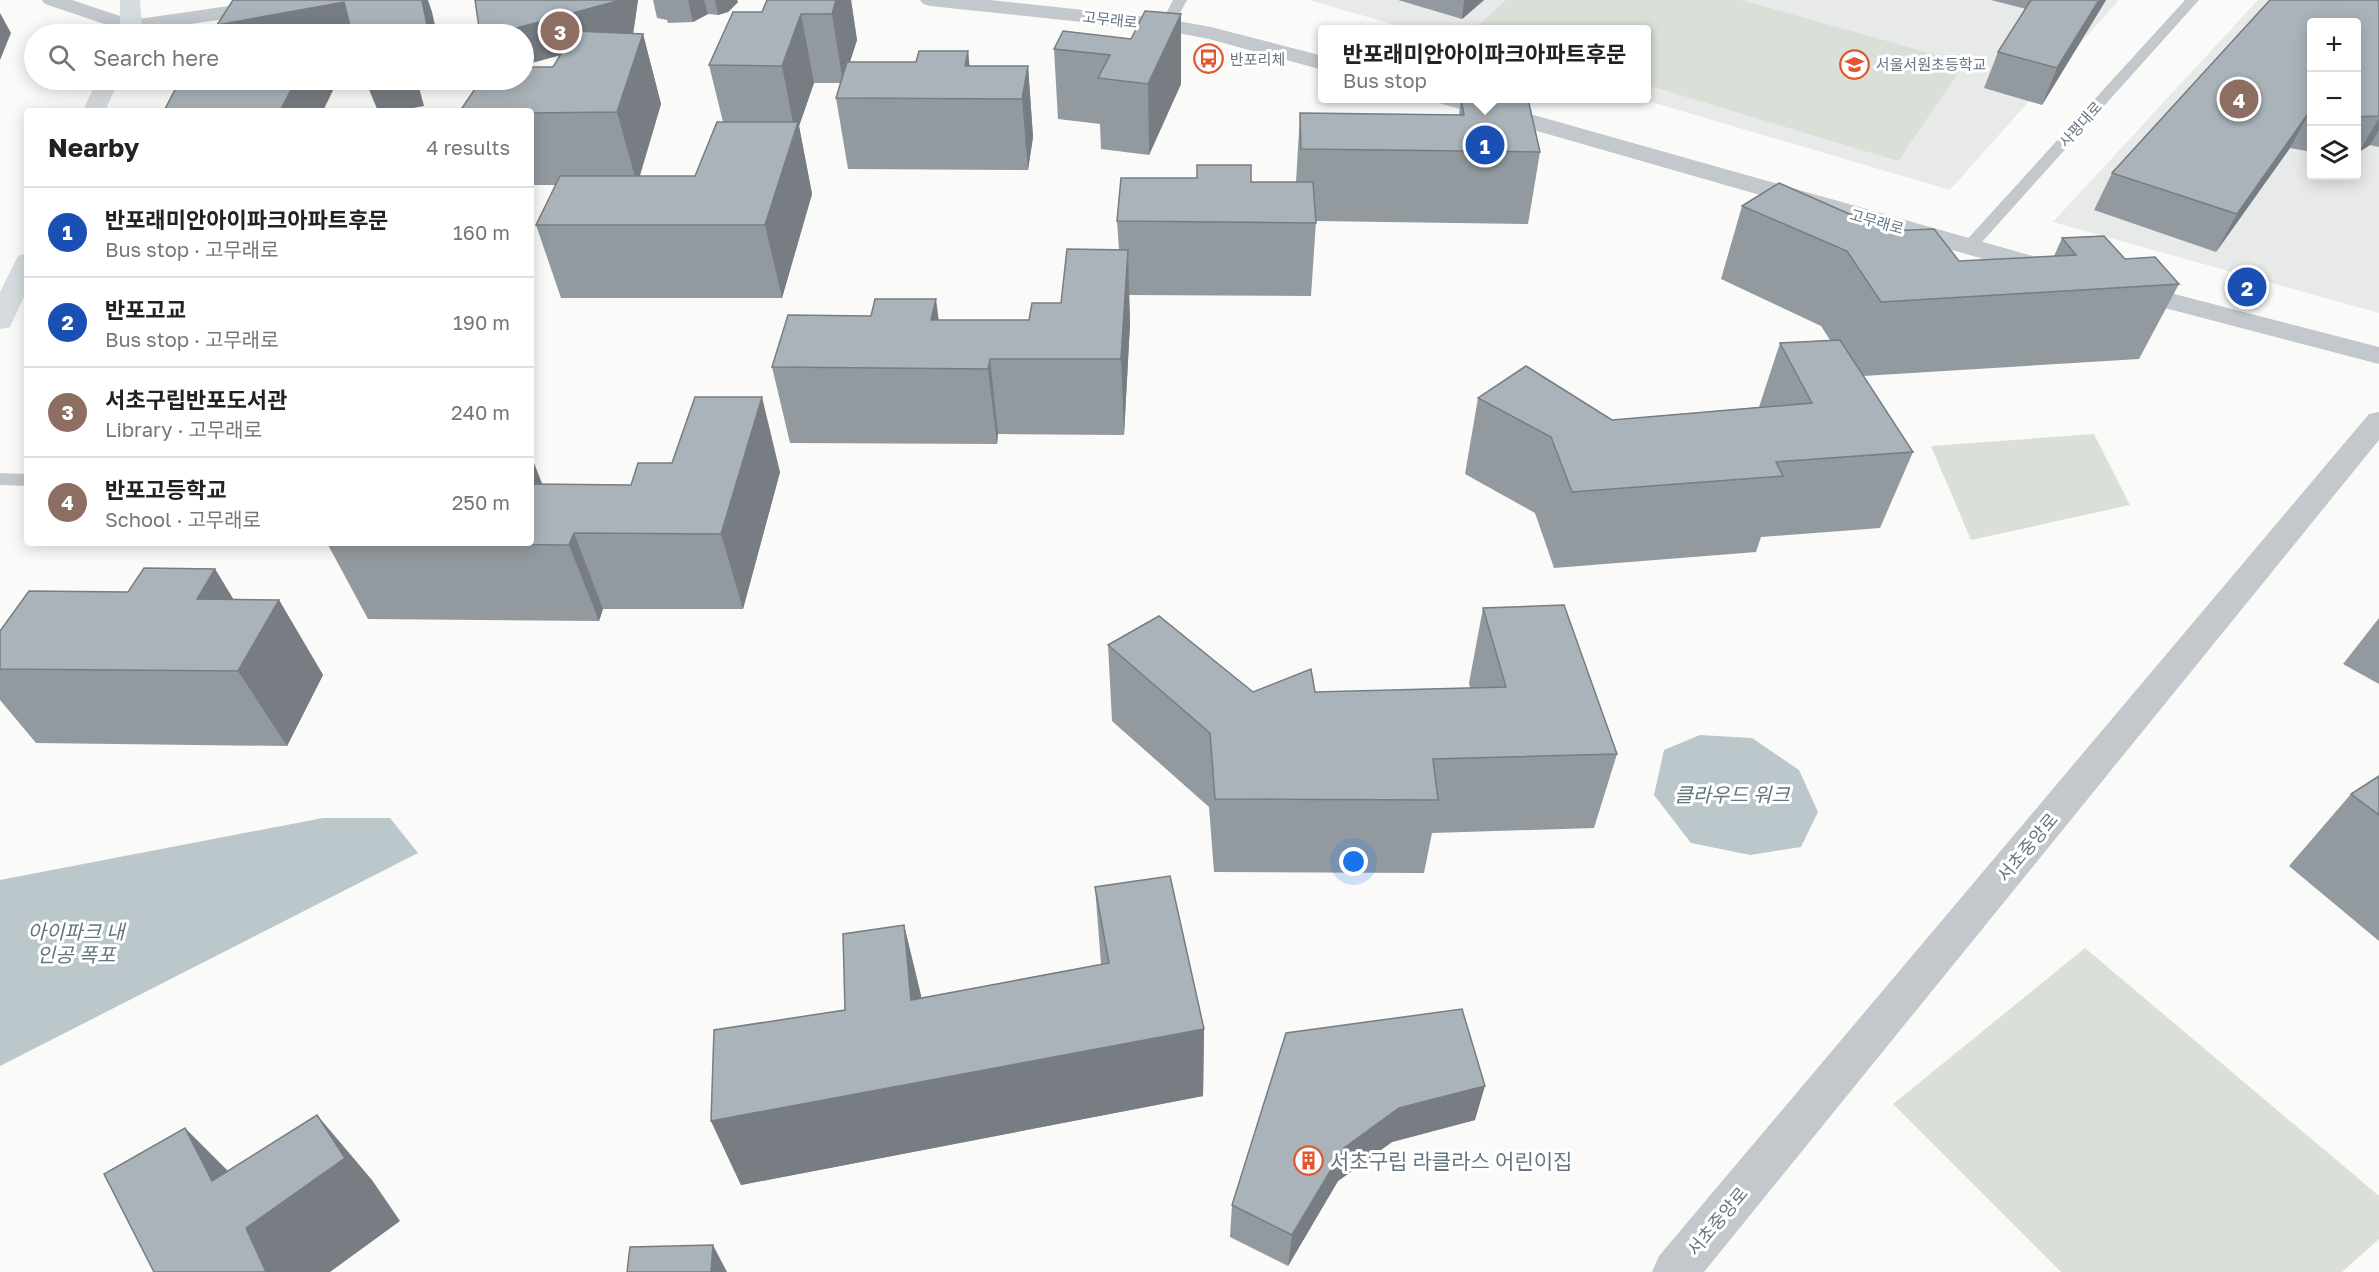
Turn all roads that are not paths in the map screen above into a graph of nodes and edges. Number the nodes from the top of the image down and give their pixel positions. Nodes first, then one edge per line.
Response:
1 (52, 0) edge
2 (130, 0) edge
3 (310, 0) edge
4 (930, 0) edge
5 (1180, 0) edge
6 (2192, 0) edge
7 (112, 24) edge
8 (129, 24) edge
9 (170, 24) edge
10 (1167, 25) junction
11 (1318, 62) edge
12 (103, 90) edge
13 (1461, 103) edge
14 (95, 108) edge
15 (1968, 248) junction
16 (24, 268) edge
17 (2071, 275) edge
18 (2105, 284) edge
19 (0, 321) edge
20 (2379, 356) edge
21 (2379, 421) edge
22 (0, 479) edge
23 (24, 480) edge
24 (1675, 1272) edge

1 - 7 street
2 - 8 main road
3 - 9 street
4 - 10 street, 고무래로
5 - 10 lane
6 - 15 lane, 사평대로
10 - 11 street, 고무래로
12 - 14 main road
13 - 15 street, 고무래로
15 - 17 street, 고무래로
16 - 19 main road
18 - 20 street
21 - 24 street, 서초중앙로
22 - 23 lane

